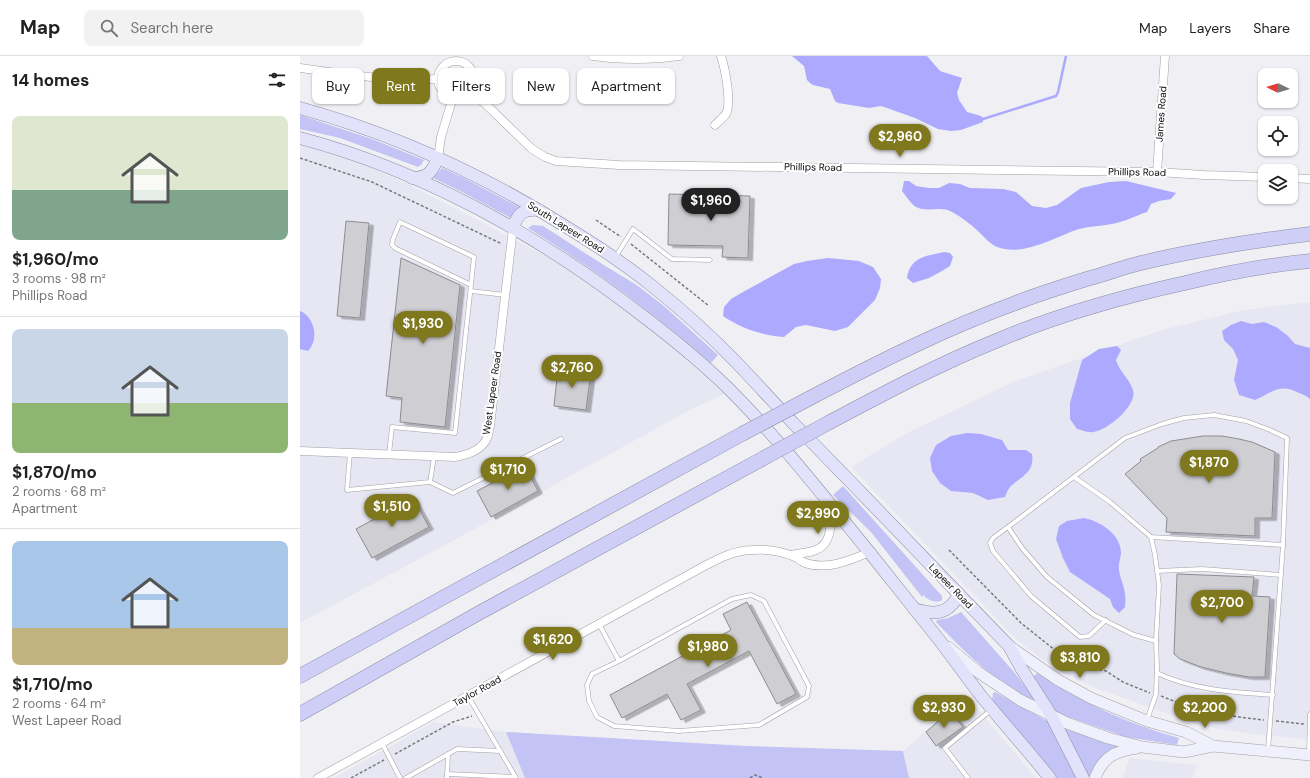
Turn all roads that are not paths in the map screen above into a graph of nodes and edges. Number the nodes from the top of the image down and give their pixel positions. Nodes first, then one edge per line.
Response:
1 (593, 56) edge
2 (679, 56) edge
3 (721, 56) edge
4 (1165, 56) edge
5 (454, 58) edge
6 (300, 68) edge
7 (442, 68) edge
8 (470, 68) edge
9 (438, 79) edge
10 (451, 104) edge
11 (485, 104) edge
12 (300, 108) edge
13 (715, 125) dead end
14 (300, 138) edge
15 (438, 158) junction
16 (1157, 172) junction
17 (1258, 177) edge
18 (412, 178) junction
19 (1298, 178) edge
20 (1310, 179) edge
21 (538, 210) junction
22 (513, 228) junction
23 (1310, 234) edge
24 (614, 258) junction
25 (710, 260) dead end
26 (1310, 262) edge
27 (471, 285) junction
28 (471, 291) junction
29 (505, 295) junction
30 (787, 416) joint
31 (561, 439) dead end
32 (300, 451) edge
33 (350, 453) junction
34 (390, 454) junction
35 (434, 456) junction
36 (1074, 476) junction
37 (430, 482) junction
38 (831, 504) junction
39 (1008, 528) junction
40 (1150, 537) junction
41 (1283, 545) junction
42 (869, 552) junction
43 (791, 555) junction
44 (1157, 571) junction
45 (1281, 575) junction
46 (958, 594) junction
47 (914, 609) junction
48 (1106, 620) junction
49 (599, 624) junction
50 (937, 638) junction
51 (1156, 641) junction
52 (1009, 646) junction
53 (618, 661) junction
54 (1157, 673) junction
55 (300, 676) edge
56 (1273, 695) junction
57 (468, 696) junction
58 (992, 709) junction
59 (300, 714) edge
60 (1310, 714) edge
61 (1051, 715) junction
62 (1147, 721) junction
63 (382, 743) junction
64 (1142, 746) junction
65 (1213, 746) junction
66 (500, 751) junction
67 (1268, 752) junction
68 (448, 754) junction
69 (1309, 755) edge
70 (447, 776) edge
71 (1048, 777) edge
72 (318, 778) edge
73 (400, 778) edge
74 (406, 778) edge
75 (515, 778) edge
76 (968, 778) edge
77 (1083, 778) edge
78 (1095, 778) edge

1 - 2 street
3 - 13 street
4 - 16 street, James Road
5 - 7 street
5 - 8 street
6 - 9 street
10 - 15 street
11 - 16 street, Phillips Road
12 - 15 main road, South Lapeer Road
14 - 18 main road
15 - 18 main road
15 - 21 main road, South Lapeer Road
16 - 17 street, Phillips Road
18 - 22 main road
19 - 20 street
21 - 22 main road
21 - 24 main road, South Lapeer Road
22 - 29 street, West Lapeer Road
22 - 38 main road
23 - 55 highway, bridge
24 - 25 lane
24 - 30 main road, South Lapeer Road
26 - 59 highway, bridge
27 - 27 lane
27 - 28 lane
28 - 29 lane
28 - 34 lane
29 - 35 street, West Lapeer Road
30 - 46 main road, Lapeer Road
31 - 37 lane
32 - 33 street, West Lapeer Road
33 - 34 street, West Lapeer Road
33 - 37 lane
34 - 35 street, West Lapeer Road
35 - 37 lane
36 - 39 lane
36 - 40 lane
36 - 41 lane
38 - 42 main road
38 - 43 street, Taylor Road
39 - 48 lane
39 - 48 lane
40 - 41 lane
40 - 44 lane
41 - 45 lane
42 - 43 street, Taylor Road
42 - 47 main road
43 - 49 street, Taylor Road
44 - 45 lane
44 - 51 lane
45 - 56 lane
46 - 47 main road
46 - 52 main road, Lapeer Road
47 - 50 main road
48 - 51 lane
49 - 53 lane
49 - 57 street, Taylor Road
50 - 58 main road
50 - 61 main road
51 - 54 lane
52 - 61 main road, Lapeer Road
52 - 62 main road
53 - 53 lane
54 - 56 lane
54 - 62 lane
56 - 67 lane
57 - 63 street, Taylor Road
57 - 66 lane
58 - 71 main road
58 - 76 lane
60 - 69 lane
61 - 64 main road
61 - 77 main road, Lapeer Road
62 - 65 main road
63 - 72 street, Taylor Road
63 - 73 lane
64 - 65 main road
64 - 78 main road
65 - 67 main road
66 - 68 lane
66 - 75 lane
67 - 69 main road
68 - 70 lane
68 - 74 lane
70 - 75 lane

